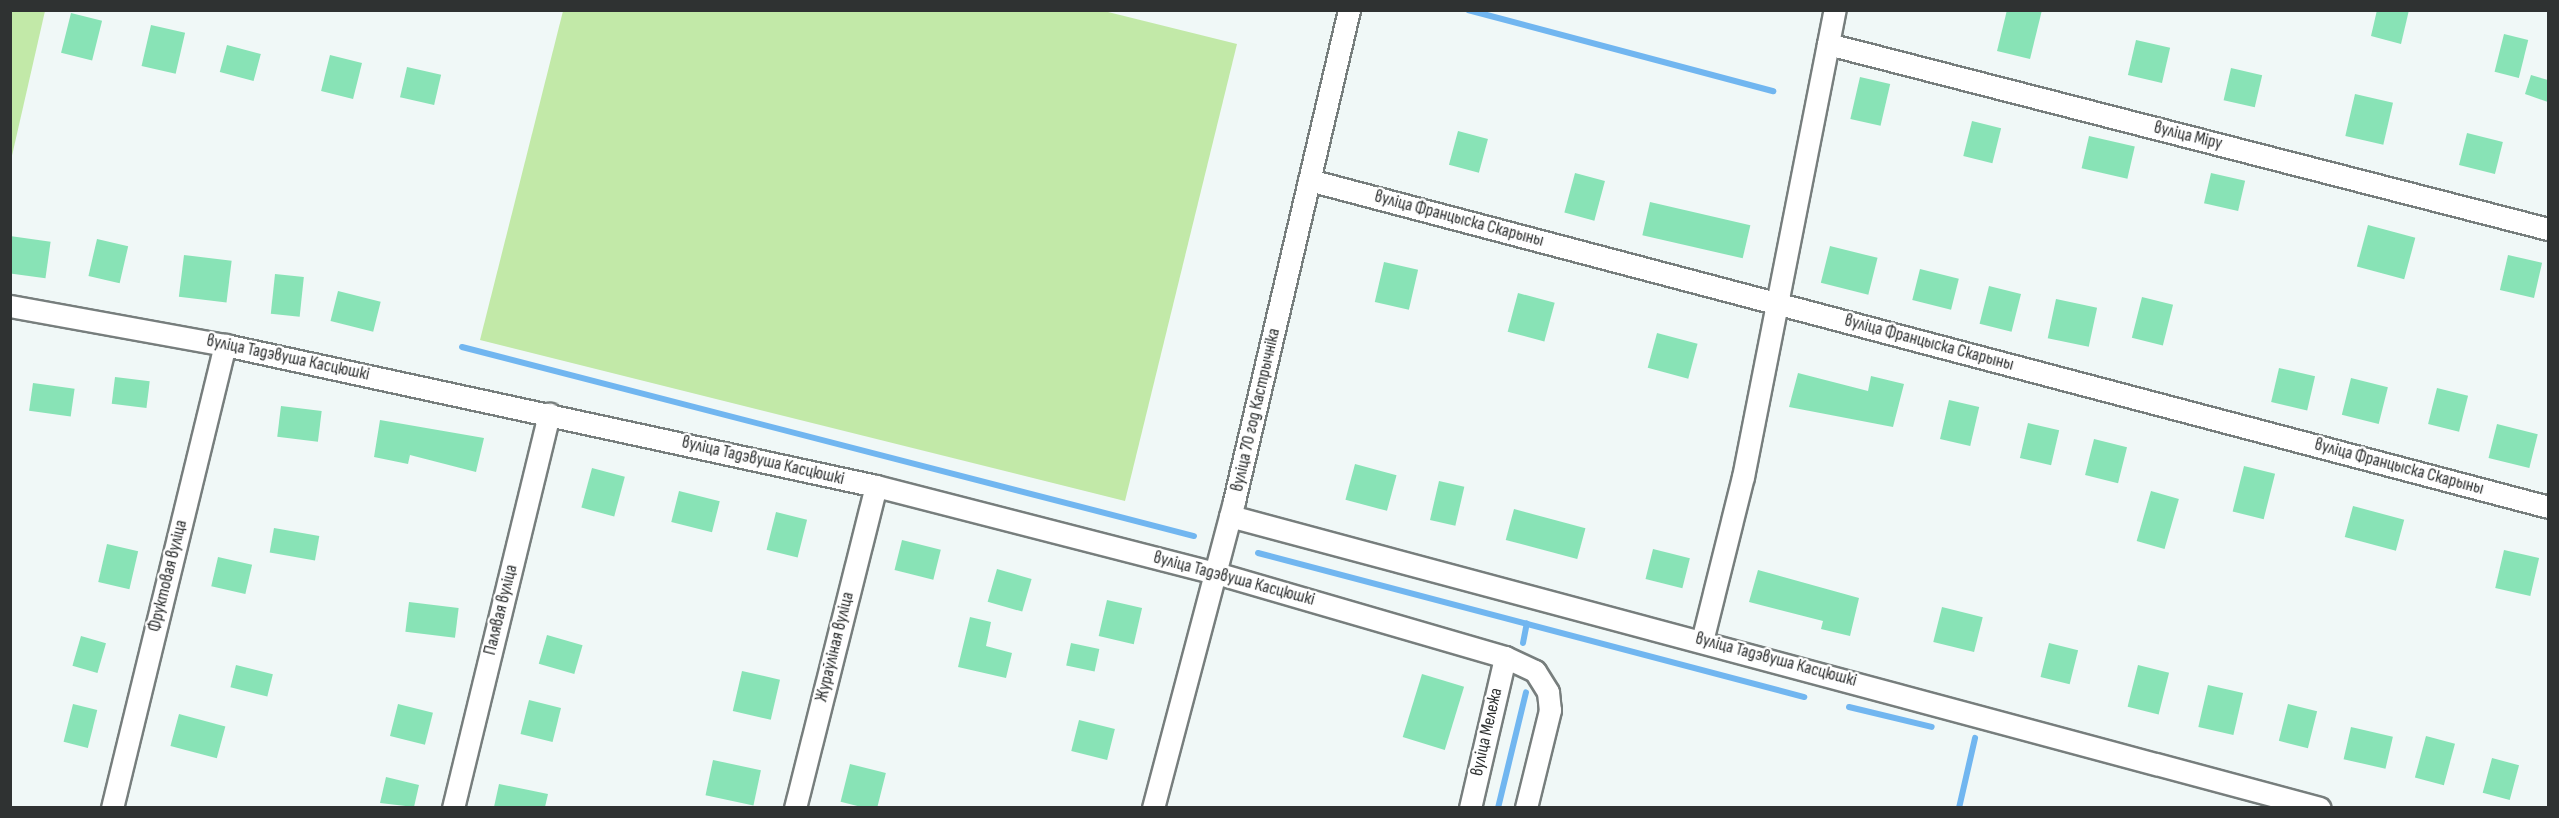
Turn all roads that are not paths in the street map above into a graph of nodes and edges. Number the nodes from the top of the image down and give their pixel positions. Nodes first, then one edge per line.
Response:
1 (1348, 10) edge
2 (1835, 10) edge
3 (1828, 44) junction
4 (1310, 180) junction
5 (2548, 229) edge
6 (1777, 303) junction
7 (10, 306) edge
8 (225, 345) junction
9 (549, 412) junction
10 (876, 486) junction
11 (2548, 507) edge
12 (1230, 516) junction
13 (1216, 573) junction
14 (1702, 641) junction
15 (1505, 657) junction
16 (112, 807) edge
17 (453, 807) edge
18 (795, 807) edge
19 (1153, 807) edge
20 (1470, 807) edge
21 (1526, 807) edge
22 (2320, 807) edge

1 - 4 street, вуліца 70 год Кастрычніка
2 - 3 street
3 - 5 street, вуліца Міру
3 - 6 street
4 - 6 street, вуліца Францыска Скарыны
4 - 12 street, вуліца 70 год Кастрычніка
6 - 11 street, вуліца Францыска Скарыны
6 - 14 street
7 - 8 street, вуліца Тадэвуша Касцюшкі
8 - 9 street, вуліца Тадэвуша Касцюшкі
8 - 16 street, Фруктовая вуліца
9 - 10 street, вуліца Тадэвуша Касцюшкі
9 - 17 street, Палявая вуліца
10 - 13 street, вуліца Тадэвуша Касцюшкі
10 - 18 street, Жураўліная вуліца
12 - 13 street, вуліца 70 год Кастрычніка
12 - 14 street, вуліца Тадэвуша Касцюшкі
13 - 15 street, вуліца Тадэвуша Касцюшкі
13 - 19 street, вуліца 70 год Кастрычніка
14 - 22 street, вуліца Тадэвуша Касцюшкі
15 - 20 street, вуліца Мележа
15 - 21 street, вуліца Тадэвуша Касцюшкі

